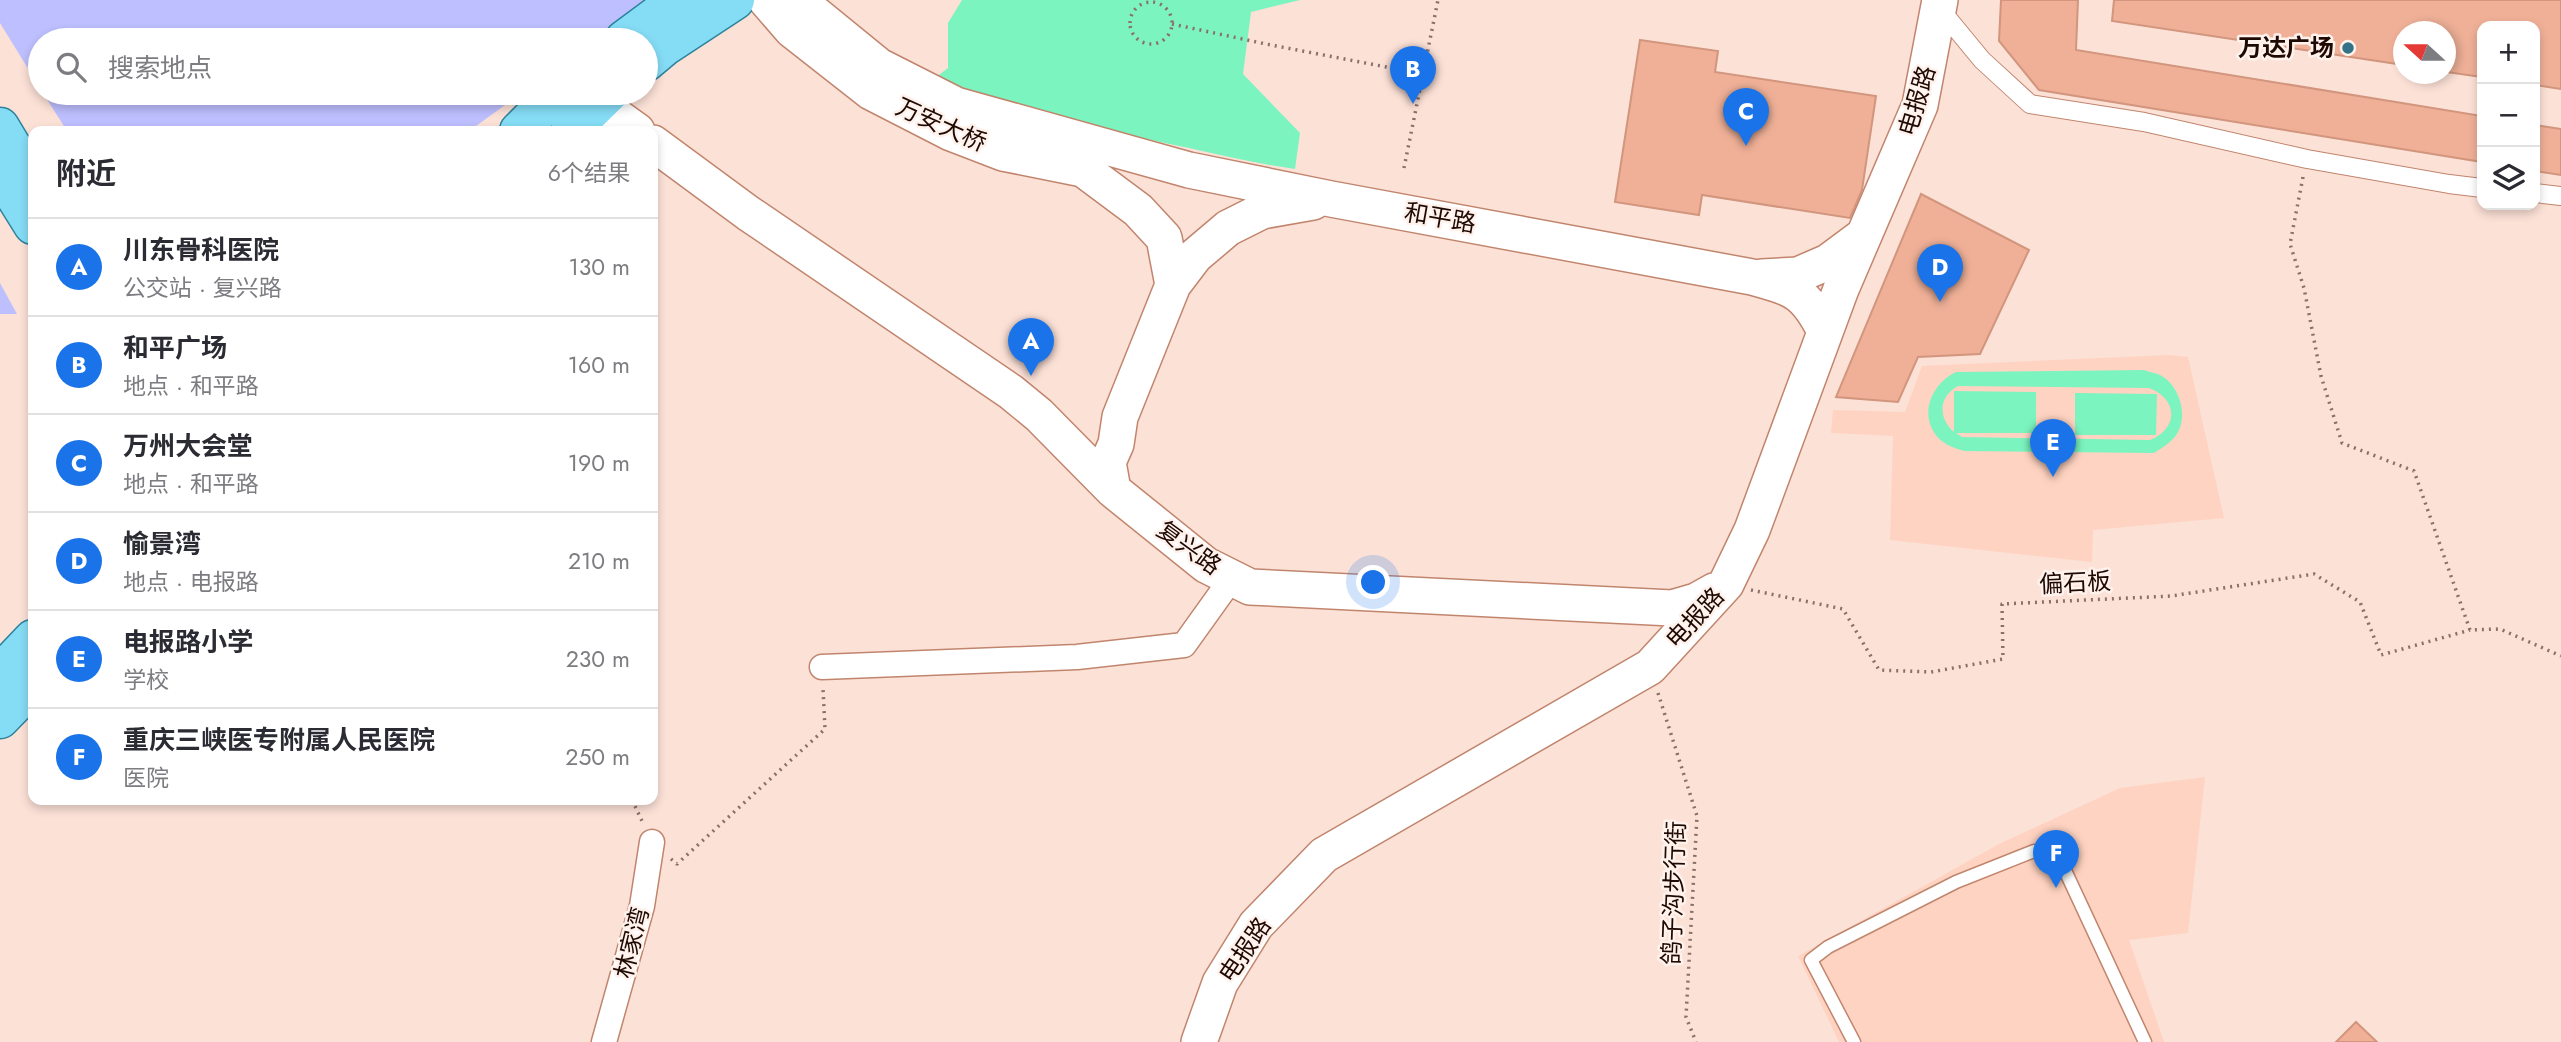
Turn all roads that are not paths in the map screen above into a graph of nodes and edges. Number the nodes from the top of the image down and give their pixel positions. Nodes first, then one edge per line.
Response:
1 (682, 0) edge
2 (736, 0) edge
3 (766, 0) edge
4 (798, 0) edge
5 (1940, 4) edge
6 (640, 28) edge
7 (658, 51) edge
8 (546, 105) edge
9 (590, 105) edge
10 (607, 105) edge
11 (524, 126) edge
12 (574, 126) edge
13 (631, 126) edge
14 (0, 127) edge
15 (658, 147) edge
16 (1130, 153) joint
17 (0, 172) edge
18 (28, 174) edge
19 (2477, 187) edge
20 (2540, 194) edge
21 (2561, 196) edge
22 (1331, 199) junction
23 (28, 217) edge
24 (1865, 235) junction
25 (1752, 277) junction
26 (1173, 285) junction
27 (1825, 331) junction
28 (1039, 415) junction
29 (1120, 417) junction
30 (1113, 490) junction
31 (1232, 578) junction
32 (1727, 584) junction
33 (1625, 608) junction
34 (28, 644) edge
35 (1653, 664) junction
36 (822, 667) road end
37 (0, 674) edge
38 (28, 690) edge
39 (0, 719) edge
40 (652, 842) road end
41 (604, 1042) edge
42 (1199, 1042) edge
43 (1854, 1042) edge
44 (2145, 1042) edge

1 - 6 main road
2 - 7 main road
3 - 26 main road, 万安大桥
4 - 16 main road, 万安大桥
5 - 19 street
5 - 24 main road, 电报路
8 - 11 main road
9 - 12 main road
10 - 13 main road
14 - 18 main road
15 - 28 main road, 复兴路
16 - 22 main road, 和平路
17 - 23 main road
20 - 21 street
22 - 25 main road, 和平路
22 - 26 main road
24 - 25 main road, 和平路
24 - 27 main road, 电报路
25 - 27 main road, 和平路
26 - 29 main road
27 - 32 main road, 电报路
28 - 29 main road
28 - 30 main road, 复兴路
29 - 30 main road
30 - 31 main road, 复兴路
31 - 33 main road, 复兴路
31 - 36 street
32 - 33 main road, 复兴路
32 - 35 main road, 电报路
33 - 35 main road
34 - 37 main road
35 - 42 main road, 电报路
38 - 39 main road
40 - 41 street, 林家湾
43 - 44 lane

